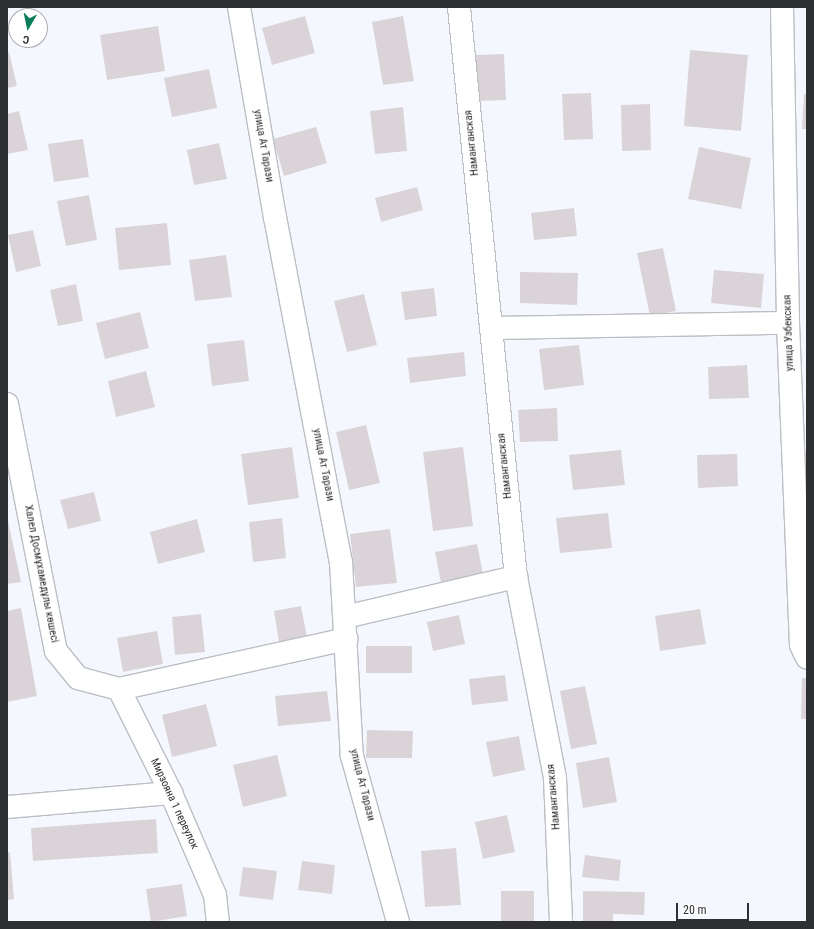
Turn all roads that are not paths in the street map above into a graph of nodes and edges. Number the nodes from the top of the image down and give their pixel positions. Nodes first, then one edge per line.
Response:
1 (239, 7) edge
2 (459, 7) edge
3 (782, 7) edge
4 (788, 323) junction
5 (490, 328) junction
6 (7, 404) edge
7 (802, 487) edge
8 (516, 577) junction
9 (345, 617) junction
10 (347, 639) junction
11 (807, 658) edge
12 (119, 689) junction
13 (171, 793) junction
14 (7, 807) edge
15 (218, 922) edge
16 (398, 922) edge
17 (561, 922) edge

1 - 9 street, улица Ат Тарази
2 - 5 street, Наманганская
3 - 4 street, улица Узбекская
4 - 5 street
4 - 7 street, улица Узбекская
5 - 8 street, Наманганская
6 - 12 street, Халел Досмұхамедұлы көшесі
7 - 11 street, улица Узбекская
8 - 9 street
8 - 17 street, Наманганская
9 - 10 street, улица Ат Тарази
10 - 12 street, Халел Досмұхамедұлы көшесі
10 - 16 street, улица Ат Тарази
12 - 13 street, Мирзояна 1 переулок
13 - 14 street
13 - 15 street, Мирзояна 1 переулок

